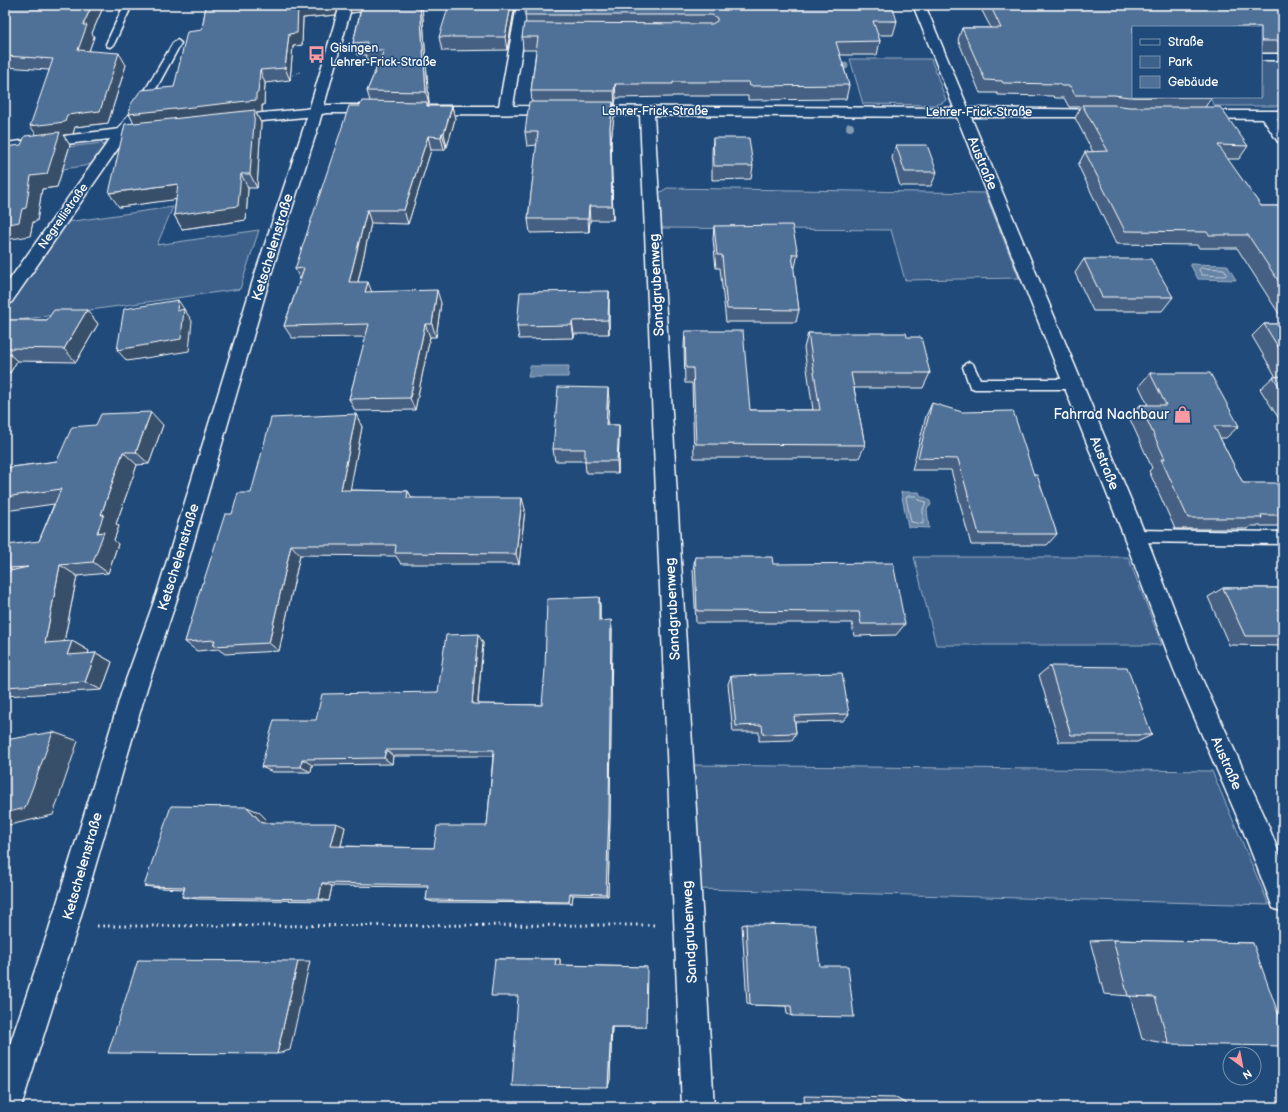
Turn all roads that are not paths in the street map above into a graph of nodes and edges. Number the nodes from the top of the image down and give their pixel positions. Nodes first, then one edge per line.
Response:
1 (128, 5) edge
2 (346, 5) edge
3 (523, 5) edge
4 (919, 5) edge
5 (177, 42) dead end
6 (110, 44) dead end
7 (1262, 57) edge
8 (1283, 57) edge
9 (394, 109) edge
10 (410, 109) edge
11 (505, 110) junction
12 (315, 111) junction
13 (646, 111) junction
14 (962, 112) junction
15 (1122, 115) edge
16 (1181, 115) edge
17 (1266, 115) junction
18 (1283, 115) edge
19 (217, 122) edge
20 (165, 128) edge
21 (120, 133) junction
22 (1283, 138) edge
23 (5, 147) edge
24 (5, 299) edge
25 (969, 366) dead end
26 (1073, 384) junction
27 (1135, 536) junction
28 (1283, 538) edge
29 (1283, 898) edge
30 (5, 1107) edge
31 (698, 1107) edge

1 - 6 lane
2 - 12 street, Ketschelenstraße
3 - 11 street
4 - 14 street, Austraße
5 - 21 lane
7 - 8 lane
9 - 12 street
10 - 11 street, Lehrer-Frick-Straße
11 - 13 street, Lehrer-Frick-Straße
12 - 19 street
12 - 30 street, Ketschelenstraße
13 - 14 street, Lehrer-Frick-Straße
13 - 31 street, Sandgrubenweg
14 - 15 street, Lehrer-Frick-Straße
14 - 26 street, Austraße
16 - 17 street
17 - 18 street
17 - 22 street
20 - 21 street
21 - 23 street
21 - 24 street, Negrellistraße
25 - 26 lane
26 - 27 street, Austraße
27 - 28 lane
27 - 29 street, Austraße

